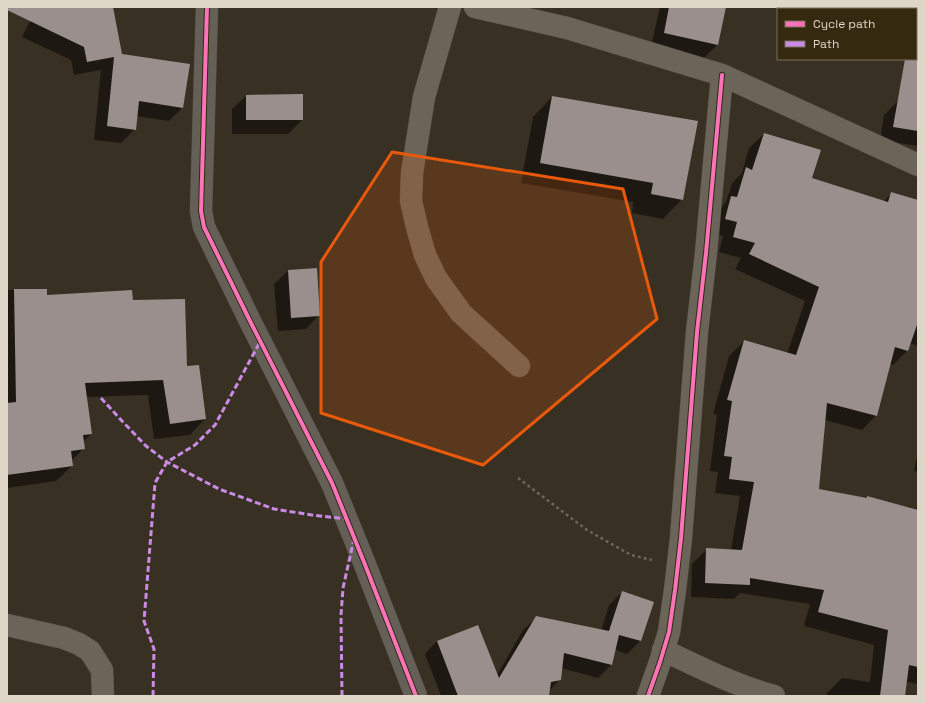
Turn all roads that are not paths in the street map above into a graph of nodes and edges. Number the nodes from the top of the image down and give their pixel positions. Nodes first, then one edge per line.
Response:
1 (207, 7) edge
2 (450, 7) edge
3 (476, 7) edge
4 (722, 75) junction
5 (918, 165) edge
6 (519, 366) dead end
7 (7, 625) edge
8 (663, 650) junction
9 (103, 696) edge
10 (416, 696) edge
11 (648, 696) edge
12 (774, 696) edge

1 - 10 street
2 - 6 street
3 - 4 street
4 - 5 street
4 - 8 street
7 - 9 street
8 - 11 street
8 - 12 street

